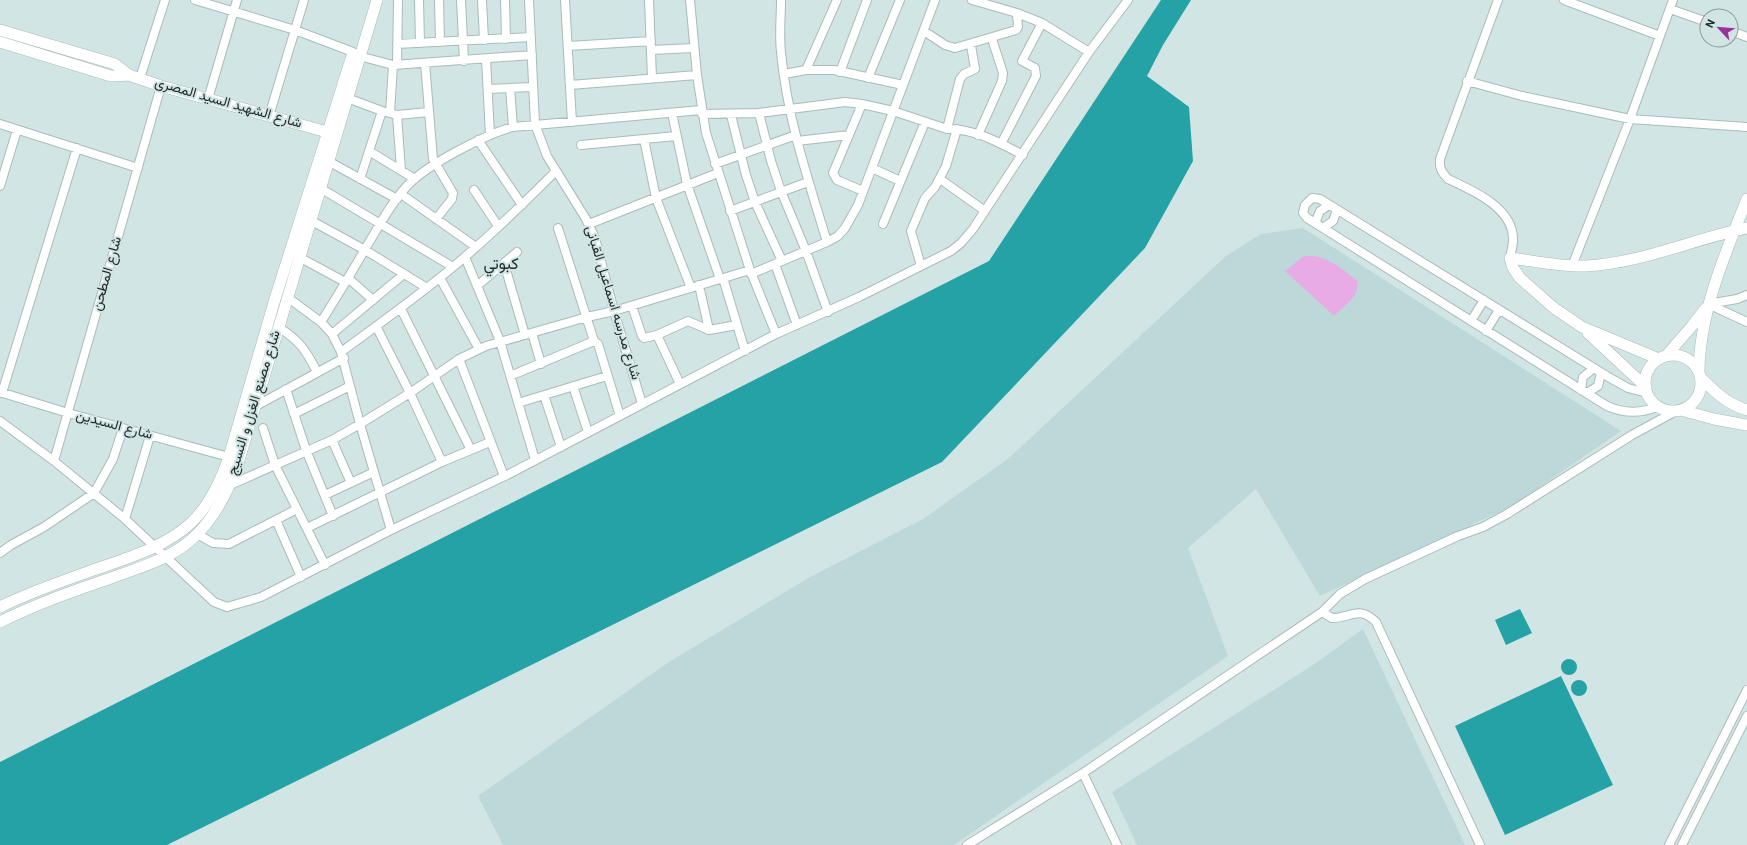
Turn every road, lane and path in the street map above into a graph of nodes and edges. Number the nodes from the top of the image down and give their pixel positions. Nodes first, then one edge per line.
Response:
1 (164, 0) edge
2 (195, 0) edge
3 (237, 0) edge
4 (304, 0) edge
5 (369, 0) edge
6 (377, 0) edge
7 (398, 0) edge
8 (419, 0) edge
9 (438, 0) edge
10 (461, 0) edge
11 (482, 0) edge
12 (505, 0) edge
13 (528, 0) edge
14 (565, 0) edge
15 (649, 0) edge
16 (690, 0) edge
17 (781, 0) edge
18 (837, 0) edge
19 (867, 0) edge
20 (900, 0) edge
21 (935, 0) edge
22 (972, 0) edge
23 (1128, 0) edge
24 (1498, 0) edge
25 (1564, 0) edge
26 (1673, 0) edge
27 (1670, 9) junction
28 (234, 12) junction
29 (1017, 13) junction
30 (1699, 19) edge
31 (1042, 23) junction
32 (0, 30) edge
33 (295, 30) junction
34 (924, 31) junction
35 (1660, 36) junction
36 (531, 37) junction
37 (506, 39) junction
38 (992, 39) junction
39 (484, 40) junction
40 (463, 41) junction
41 (651, 41) junction
42 (0, 42) edge
43 (440, 42) junction
44 (420, 43) junction
45 (397, 44) junction
46 (971, 45) junction
47 (568, 46) junction
48 (694, 48) junction
49 (651, 50) junction
50 (1089, 52) junction
51 (356, 54) junction
52 (532, 55) junction
53 (486, 59) junction
54 (464, 61) junction
55 (425, 63) junction
56 (395, 65) junction
57 (806, 70) junction
58 (840, 72) junction
59 (784, 74) junction
60 (697, 75) junction
61 (134, 76) junction
62 (652, 78) junction
63 (868, 78) junction
64 (1467, 81) junction
65 (903, 85) junction
66 (161, 86) junction
67 (570, 86) junction
68 (533, 87) junction
69 (510, 88) junction
70 (488, 89) junction
71 (347, 98) junction
72 (208, 99) junction
73 (862, 104) junction
74 (789, 109) junction
75 (893, 111) junction
76 (429, 112) junction
77 (702, 112) junction
78 (390, 113) junction
79 (672, 113) junction
80 (759, 113) junction
81 (731, 114) junction
82 (269, 116) junction
83 (1630, 119) junction
84 (572, 122) junction
85 (925, 122) junction
86 (0, 124) edge
87 (535, 124) junction
88 (513, 127) junction
89 (1747, 127) edge
90 (947, 129) junction
91 (957, 129) junction
92 (17, 130) junction
93 (327, 132) junction
94 (490, 135) junction
95 (849, 135) junction
96 (978, 135) junction
97 (676, 136) junction
98 (796, 138) junction
99 (478, 140) junction
100 (644, 140) junction
101 (766, 144) junction
102 (1001, 144) junction
103 (581, 145) dead end
104 (77, 148) junction
105 (370, 151) junction
106 (740, 154) junction
107 (1023, 154) junction
108 (328, 162) junction
109 (715, 164) junction
110 (436, 165) junction
111 (138, 168) junction
112 (872, 168) junction
113 (400, 170) junction
114 (555, 172) junction
115 (718, 173) junction
116 (360, 179) junction
117 (415, 179) junction
118 (940, 179) junction
119 (900, 181) junction
120 (808, 182) junction
121 (687, 184) junction
122 (0, 186) edge
123 (320, 188) junction
124 (474, 190) dead end
125 (781, 191) junction
126 (863, 192) junction
127 (399, 196) junction
128 (656, 198) junction
129 (1747, 199) edge
130 (755, 202) junction
131 (522, 205) junction
132 (1328, 205) junction
133 (1337, 210) junction
134 (730, 211) junction
135 (985, 211) junction
136 (436, 219) junction
137 (310, 220) junction
138 (1747, 223) edge
139 (380, 224) junction
140 (589, 224) junction
141 (883, 224) dead end
142 (498, 226) junction
143 (1319, 226) junction
144 (558, 228) dead end
145 (1747, 228) edge
146 (1734, 231) junction
147 (828, 242) junction
148 (476, 247) junction
149 (365, 250) junction
150 (806, 251) junction
151 (517, 252) dead end
152 (299, 257) junction
153 (465, 257) junction
154 (1510, 258) junction
155 (778, 262) junction
156 (504, 263) junction
157 (921, 266) junction
158 (1572, 266) junction
159 (453, 267) junction
160 (750, 272) junction
161 (404, 274) junction
162 (440, 278) junction
163 (722, 279) junction
164 (346, 280) junction
165 (699, 285) junction
166 (477, 286) junction
167 (427, 288) junction
168 (691, 288) junction
169 (1747, 295) edge
170 (287, 297) junction
171 (373, 300) junction
172 (1484, 300) junction
173 (1708, 304) junction
174 (632, 306) junction
175 (401, 308) junction
176 (1499, 310) junction
177 (614, 311) junction
178 (828, 312) junction
179 (587, 317) junction
180 (1471, 320) junction
181 (321, 322) junction
182 (1747, 322) edge
183 (737, 325) junction
184 (797, 325) junction
185 (376, 326) junction
186 (278, 327) junction
187 (1582, 327) junction
188 (709, 330) junction
189 (1486, 331) junction
190 (332, 334) junction
191 (529, 334) junction
192 (776, 334) junction
193 (656, 335) junction
194 (500, 341) junction
195 (594, 341) junction
196 (479, 349) junction
197 (745, 350) junction
198 (342, 355) junction
199 (1662, 357) junction
200 (459, 359) junction
201 (541, 364) junction
202 (1594, 368) junction
203 (317, 372) junction
204 (1601, 373) junction
205 (435, 375) junction
206 (1700, 375) junction
207 (510, 376) junction
208 (607, 376) junction
209 (680, 384) junction
210 (350, 386) junction
211 (573, 386) junction
212 (286, 389) junction
213 (1647, 390) junction
214 (1, 392) edge
215 (1584, 392) junction
216 (410, 393) junction
217 (544, 395) junction
218 (518, 403) junction
219 (642, 404) junction
220 (1659, 406) junction
221 (254, 407) junction
222 (1678, 410) junction
223 (1747, 410) edge
224 (68, 413) junction
225 (294, 414) junction
226 (620, 416) junction
227 (0, 421) edge
228 (360, 424) junction
229 (1747, 426) edge
230 (123, 428) junction
231 (263, 428) dead end
232 (588, 432) junction
233 (150, 436) junction
234 (332, 440) junction
235 (490, 442) junction
236 (469, 446) dead end
237 (561, 447) junction
238 (306, 450) junction
239 (229, 458) junction
240 (536, 460) junction
241 (54, 461) junction
242 (442, 462) junction
243 (275, 465) junction
244 (374, 472) junction
245 (504, 476) junction
246 (351, 483) junction
247 (230, 485) junction
248 (94, 494) junction
249 (381, 494) junction
250 (324, 495) junction
251 (297, 509) junction
252 (333, 516) junction
253 (125, 519) junction
254 (276, 520) junction
255 (307, 528) junction
256 (391, 530) junction
257 (197, 534) junction
258 (155, 546) junction
259 (0, 553) edge
260 (166, 556) junction
261 (326, 565) junction
262 (301, 577) junction
263 (0, 607) edge
264 (1322, 612) junction
265 (0, 622) edge
266 (1747, 690) edge
267 (1747, 716) edge
268 (1083, 773) junction
269 (967, 845) edge
270 (1117, 845) edge
271 (1480, 845) edge
272 (1669, 845) edge
273 (1682, 845) edge

1 - 61 street
2 - 28 street
3 - 28 street
4 - 33 street
5 - 51 main road
6 - 51 main road
7 - 45 street
8 - 44 street
9 - 43 street
10 - 40 street
11 - 39 street
12 - 37 street
13 - 36 street, شارع مدرسه اسماعيل القبانى
14 - 47 street
15 - 41 street
16 - 48 street
17 - 59 street
18 - 57 street
19 - 58 street
20 - 63 street
21 - 34 street
22 - 29 street
23 - 50 street
24 - 64 street
25 - 35 street
26 - 27 street
27 - 30 street
27 - 35 street
28 - 33 street
28 - 72 street
29 - 31 street
29 - 38 street
31 - 50 street
31 - 102 street
32 - 61 main road, شارع الشهيد السيد المصرى
33 - 51 street
33 - 82 street
34 - 46 street
34 - 65 street
35 - 83 street
36 - 37 street
36 - 52 street, شارع مدرسه اسماعيل القبانى
37 - 39 street
38 - 46 street
38 - 96 street
39 - 40 street
40 - 43 street
40 - 54 street
41 - 47 street
41 - 49 street
42 - 61 main road, شارع الشهيد السيد المصرى
43 - 44 street
44 - 45 street
45 - 56 street
46 - 90 street
47 - 67 street
48 - 49 street
48 - 60 street
49 - 62 street
50 - 107 street
51 - 56 street
51 - 71 main road, شارع مصنع الغزل و النسيج
51 - 93 main road, شارع مصنع الغزل و النسيج
52 - 53 street
52 - 68 street, شارع مدرسه اسماعيل القبانى
53 - 54 street
53 - 70 street
54 - 55 street
55 - 56 street
55 - 76 street
56 - 78 street
57 - 58 street
57 - 59 street
58 - 63 street
59 - 74 street
60 - 62 street
60 - 77 street
61 - 66 main road, شارع الشهيد السيد المصرى
62 - 67 street
63 - 65 street
64 - 83 street
64 - 154 street
65 - 75 street
66 - 72 main road, شارع الشهيد السيد المصرى
66 - 111 street, شارع المطحن
67 - 84 street
68 - 69 street
68 - 87 street, شارع مدرسه اسماعيل القبانى
69 - 70 street
69 - 88 street
70 - 94 street
71 - 78 street
71 - 108 main road, شارع مصنع الغزل و النسيج
72 - 82 main road, شارع الشهيد السيد المصرى
73 - 74 street
73 - 75 street
73 - 95 street
74 - 80 street
74 - 98 street
75 - 85 street
75 - 112 street
76 - 78 street
76 - 110 street
77 - 79 street
77 - 81 street
77 - 109 street
78 - 105 street
78 - 113 street
79 - 84 street
79 - 97 street
80 - 81 street
80 - 101 street
81 - 106 street
82 - 93 main road, شارع الشهيد السيد المصرى
83 - 89 street
83 - 158 street
84 - 87 street
85 - 90 street
85 - 119 street
86 - 92 street
87 - 88 street
87 - 114 street, شارع مدرسه اسماعيل القبانى
88 - 94 street
90 - 91 street
91 - 96 street
91 - 118 street
92 - 104 street
92 - 122 street
93 - 239 main road, شارع مصنع الغزل و النسيج
94 - 99 street
95 - 98 street
95 - 126 street
96 - 102 street
97 - 100 street
97 - 121 street
98 - 101 street
98 - 120 street
99 - 110 street
99 - 131 street
100 - 103 street
100 - 128 street
101 - 106 street
101 - 125 street
102 - 107 street
104 - 111 street
104 - 214 street
105 - 113 street
105 - 116 street
106 - 109 street
106 - 130 street
107 - 135 street
108 - 116 street
108 - 123 main road, شارع مصنع الغزل و النسيج
109 - 115 street
110 - 117 street
110 - 136 street
111 - 224 street, شارع المطحن
112 - 119 street
112 - 126 street
113 - 117 street
114 - 131 street
114 - 140 street, شارع مدرسه اسماعيل القبانى
115 - 121 street
115 - 134 street
116 - 127 street
117 - 127 street
118 - 135 street
118 - 157 street
119 - 141 street
120 - 125 street
120 - 147 street
121 - 128 street
121 - 163 street
123 - 137 main road, شارع مصنع الغزل و النسيج
123 - 139 street
124 - 142 street
125 - 130 street
125 - 150 street
126 - 147 street
127 - 136 street
127 - 139 street
128 - 140 street
128 - 168 street
129 - 146 main road
130 - 134 street
130 - 155 street
131 - 142 street
132 - 133 street
132 - 143 street
132 - 143 street
133 - 143 street
133 - 172 street
134 - 160 street
135 - 157 street
136 - 148 street
137 - 149 street
137 - 152 main road, شارع مصنع الغزل و النسيج
138 - 146 main road
139 - 149 street
139 - 159 street
140 - 177 street, شارع مدرسه اسماعيل القبانى
142 - 148 street
143 - 180 street
144 - 179 street
145 - 146 main road
146 - 158 main road
146 - 173 main road
147 - 150 street
148 - 153 street
149 - 161 street
149 - 164 street
150 - 155 street
150 - 178 street
151 - 156 street
152 - 164 street
152 - 170 main road, شارع مصنع الغزل و النسيج
153 - 159 street
153 - 166 street
154 - 158 main road
154 - 187 main road
155 - 160 street
155 - 184 street
156 - 166 street
156 - 191 street
157 - 178 street
159 - 162 street
160 - 163 street
160 - 192 street
161 - 167 street
161 - 171 street
162 - 167 street
162 - 196 street
163 - 165 street
163 - 183 street
164 - 171 street
164 - 181 street
165 - 168 street
165 - 188 street
166 - 194 street
167 - 175 street
168 - 174 street
169 - 173 street
170 - 181 street
170 - 186 main road, شارع مصنع الغزل و النسيج
171 - 190 street
172 - 176 street
172 - 180 street
173 - 182 street
173 - 199 main road
173 - 206 main road
174 - 177 street
174 - 193 street
175 - 185 street
175 - 205 street
176 - 189 street
176 - 202 street
177 - 179 street
177 - 219 street, شارع مدرسه اسماعيل القبانى
178 - 184 street
179 - 191 street
179 - 195 street
180 - 189 street
181 - 190 street
183 - 188 street
183 - 197 street
184 - 192 street
185 - 198 street
185 - 216 street
186 - 203 street
186 - 221 main road, شارع مصنع الغزل و النسيج
187 - 199 main road
187 - 213 main road
188 - 193 street
189 - 215 street
190 - 198 street
191 - 194 street
191 - 201 street
192 - 197 street
193 - 209 street
194 - 196 street
194 - 207 street
195 - 201 street
195 - 208 street
196 - 200 street
197 - 209 street
198 - 203 street
198 - 210 street
199 - 206 main road
199 - 213 main road
200 - 205 street
200 - 235 street
201 - 207 street
202 - 204 street
202 - 215 street
203 - 212 street
204 - 213 street
204 - 215 street
205 - 216 street
205 - 236 street
206 - 222 main road
206 - 223 main road
207 - 218 street
208 - 211 street
208 - 226 street
209 - 219 street
210 - 225 street
210 - 228 street
211 - 217 street
211 - 232 street
212 - 221 street
212 - 225 street
213 - 220 main road
214 - 224 street, شارع السيدين
215 - 220 street
216 - 228 street
216 - 242 street
217 - 218 street
217 - 237 street
218 - 240 street
219 - 226 street
220 - 222 main road
221 - 247 main road, شارع مصنع الغزل و النسيج
222 - 229 main road
222 - 264 street
224 - 230 street, شارع السيدين
224 - 241 street, شارع المطحن
225 - 238 street
226 - 232 street
227 - 241 street
228 - 234 street
228 - 244 street
230 - 233 street, شارع السيدين
230 - 248 street
231 - 243 street
232 - 237 street
233 - 239 street, شارع السيدين
233 - 253 street
234 - 238 street
234 - 246 street
235 - 242 street
235 - 245 street
237 - 240 street
238 - 243 street
238 - 250 street
239 - 258 main road, شارع مصنع الغزل و النسيج
240 - 245 street
241 - 248 street
242 - 249 street
243 - 247 street
243 - 251 street
244 - 246 street
244 - 249 street
245 - 256 street
246 - 250 street
247 - 257 main road, شارع مصنع الغزل و النسيج
248 - 253 street
248 - 259 street
249 - 252 street
249 - 256 street
250 - 252 street
251 - 254 street
251 - 255 street
252 - 255 street
253 - 258 street
254 - 257 street
254 - 262 street
255 - 261 street
256 - 261 street
257 - 260 main road, شارع مصنع الغزل و النسيج
258 - 260 street
258 - 263 main road, شارع مصنع الغزل و النسيج
260 - 262 street
260 - 265 main road, شارع مصنع الغزل و النسيج
261 - 262 street
264 - 268 street
264 - 271 street
266 - 272 street
267 - 273 street
268 - 269 street
268 - 270 street

